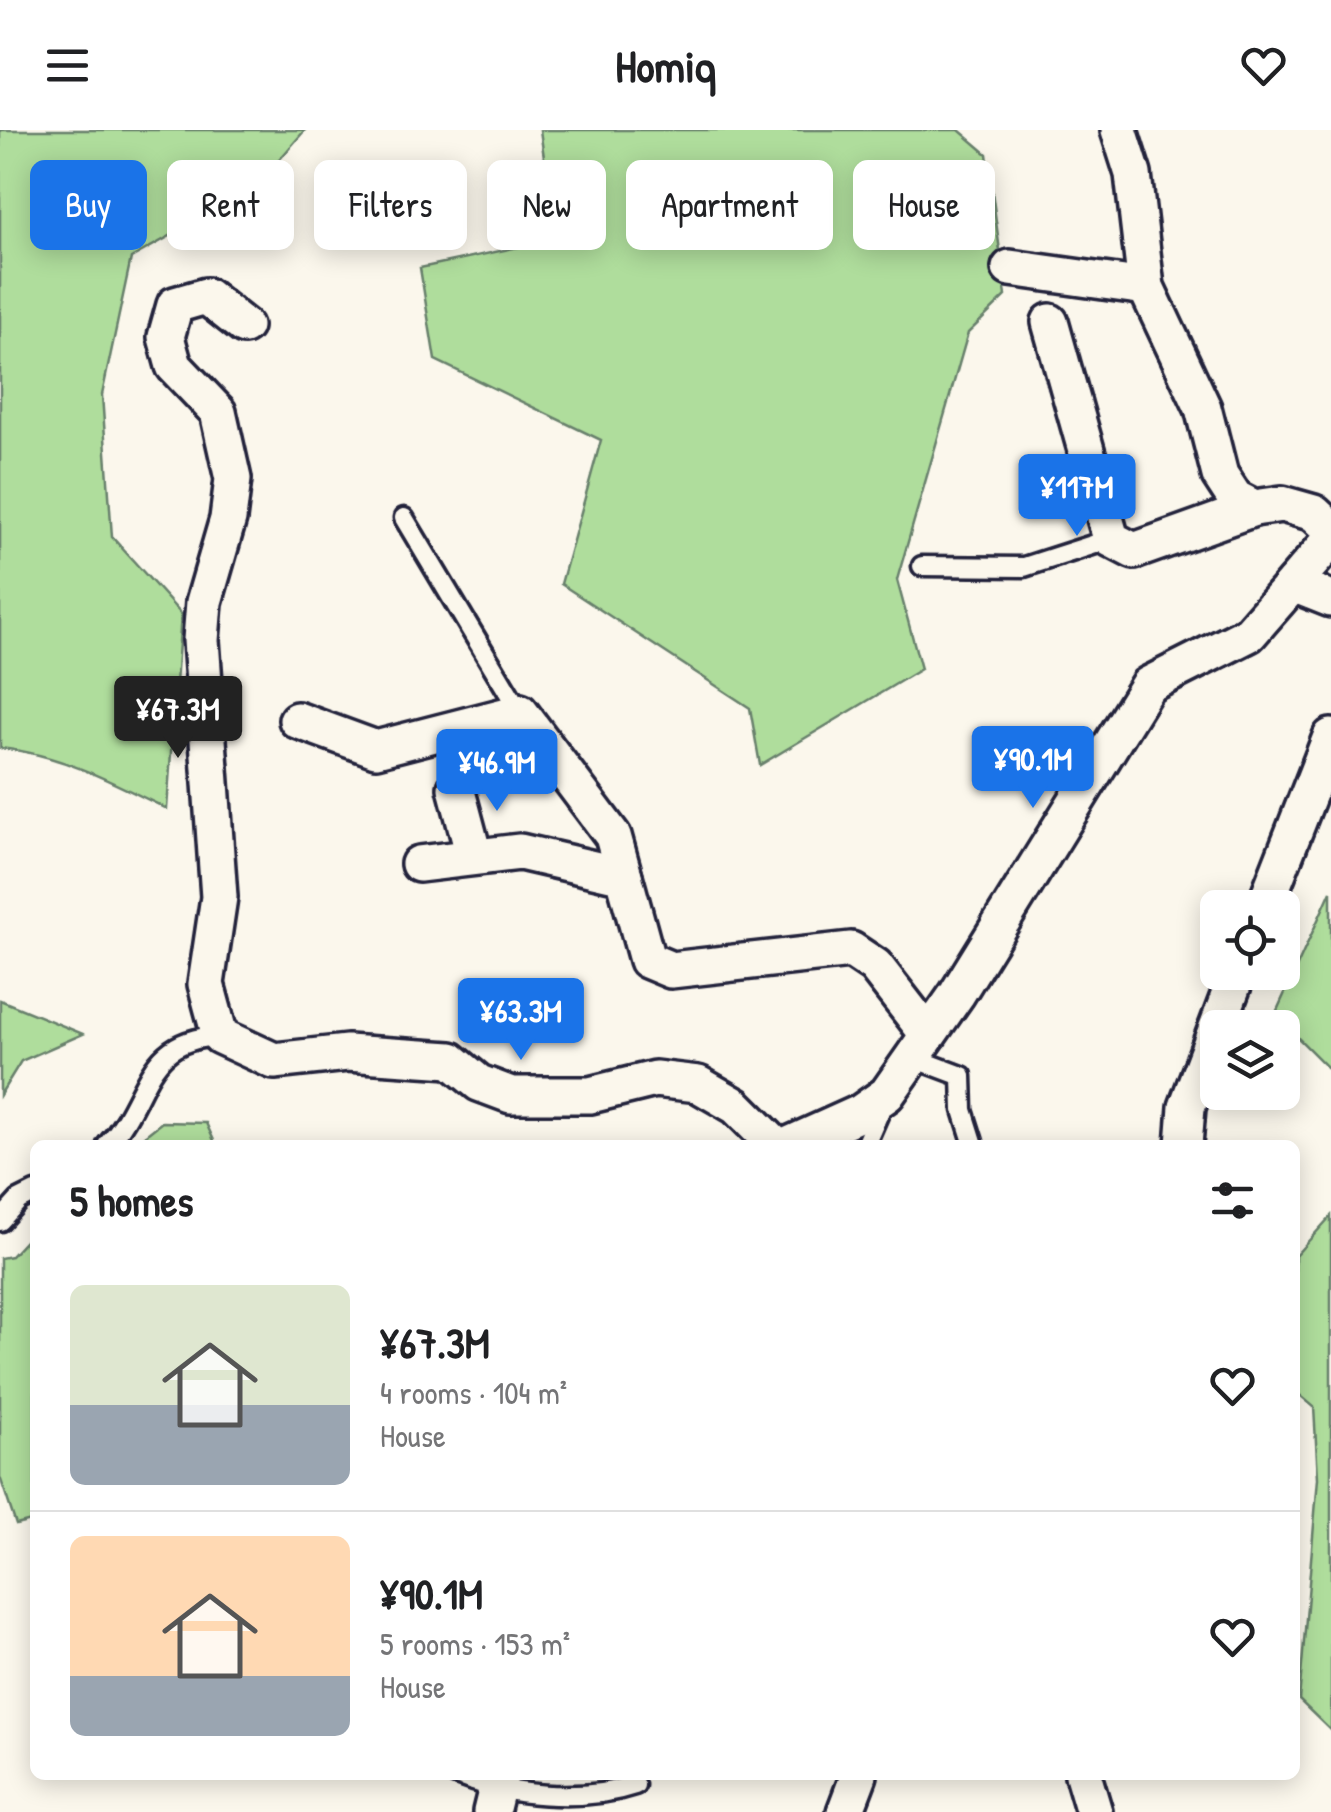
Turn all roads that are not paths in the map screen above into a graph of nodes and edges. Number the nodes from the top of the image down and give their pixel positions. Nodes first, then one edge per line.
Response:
1 (1119, 130) edge
2 (1010, 268) dead end
3 (1146, 287) junction
4 (1050, 322) dead end
5 (244, 326) dead end
6 (1254, 508) junction
7 (404, 518) dead end
8 (1331, 529) edge
9 (1111, 539) junction
10 (1331, 540) edge
11 (922, 566) dead end
12 (1292, 584) junction
13 (1331, 599) edge
14 (520, 712) junction
15 (296, 720) dead end
16 (1331, 737) edge
17 (456, 788) dead end
18 (474, 856) junction
19 (419, 864) dead end
20 (624, 876) junction
21 (1271, 890) edge
22 (1231, 990) edge
23 (220, 1036) junction
24 (921, 1046) junction
25 (888, 1094) junction
26 (111, 1140) edge
27 (770, 1140) edge
28 (800, 1140) edge
29 (866, 1140) edge
30 (972, 1140) edge
31 (1185, 1140) edge
32 (30, 1194) edge
33 (0, 1221) edge
34 (467, 1780) edge
35 (857, 1780) edge
36 (1084, 1780) edge
37 (635, 1786) dead end
38 (496, 1793) edge
39 (845, 1812) edge
40 (1094, 1812) edge

1 - 3 street
2 - 3 street
3 - 6 street
4 - 9 street
5 - 23 street
6 - 8 street
6 - 9 street
7 - 14 lane
9 - 11 lane
10 - 12 street
12 - 13 street
12 - 24 street
14 - 15 street
14 - 20 street
16 - 21 street
17 - 18 street
18 - 19 street
18 - 20 street
20 - 24 street
22 - 31 street
23 - 26 lane
23 - 27 street
24 - 25 street
24 - 30 lane
25 - 28 street
25 - 29 lane
32 - 33 lane
34 - 38 lane
35 - 39 street
36 - 40 street
37 - 38 lane

